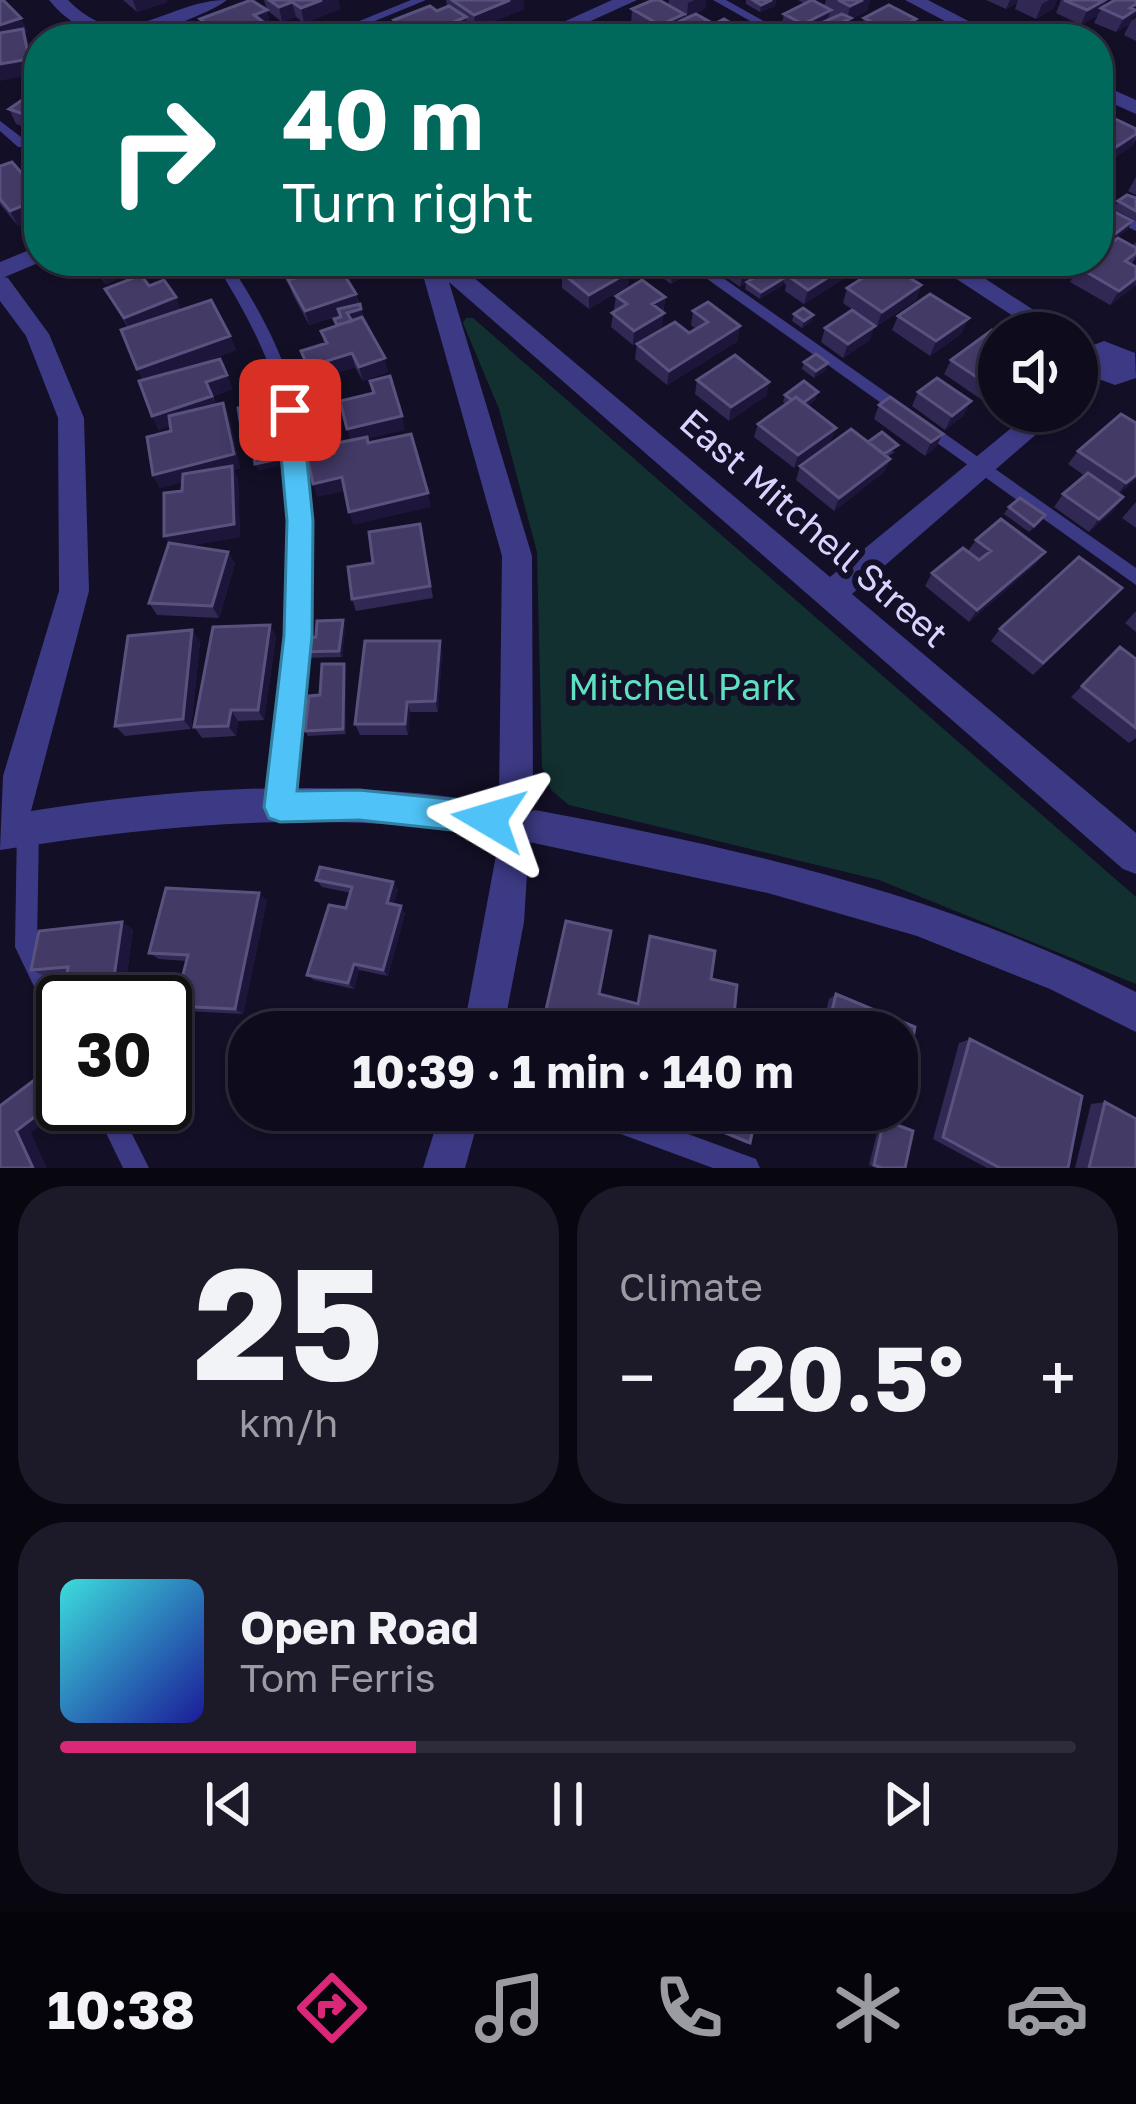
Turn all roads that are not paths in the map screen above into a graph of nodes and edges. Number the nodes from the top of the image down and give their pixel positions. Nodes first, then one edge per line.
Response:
1 (58, 0) edge
2 (218, 0) edge
3 (421, 0) edge
4 (628, 0) edge
5 (718, 0) edge
6 (914, 0) edge
7 (84, 24) edge
8 (153, 24) edge
9 (359, 24) edge
10 (571, 24) edge
11 (762, 24) edge
12 (963, 24) edge
13 (0, 124) edge
14 (24, 144) edge
15 (230, 276) edge
16 (439, 276) edge
17 (453, 276) edge
18 (709, 276) edge
19 (965, 276) edge
20 (0, 284) edge
21 (1024, 312) edge
22 (1130, 363) edge
23 (1098, 369) edge
24 (1026, 432) edge
25 (984, 469) junction
26 (1136, 578) edge
27 (832, 593) junction
28 (280, 807) junction
29 (513, 823) junction
30 (13, 831) edge
31 (1136, 856) edge
32 (40, 975) edge
33 (487, 1011) edge
34 (1136, 1013) edge
35 (118, 1131) edge
36 (454, 1131) edge
37 (646, 1131) edge
38 (136, 1168) edge
39 (444, 1168) edge
40 (747, 1168) edge

1 - 7 street
2 - 8 street
3 - 9 lane
4 - 10 street
5 - 11 lane
6 - 12 street
13 - 14 lane
15 - 28 lane
16 - 29 street
17 - 27 street, East Mitchell Street
18 - 25 lane
19 - 21 street
20 - 30 street
22 - 23 street
24 - 25 street
25 - 26 lane
25 - 27 street
27 - 31 street, East Mitchell Street
28 - 29 street
28 - 30 street
29 - 33 street
29 - 34 street
30 - 32 lane
35 - 38 lane
36 - 39 street
37 - 40 lane

